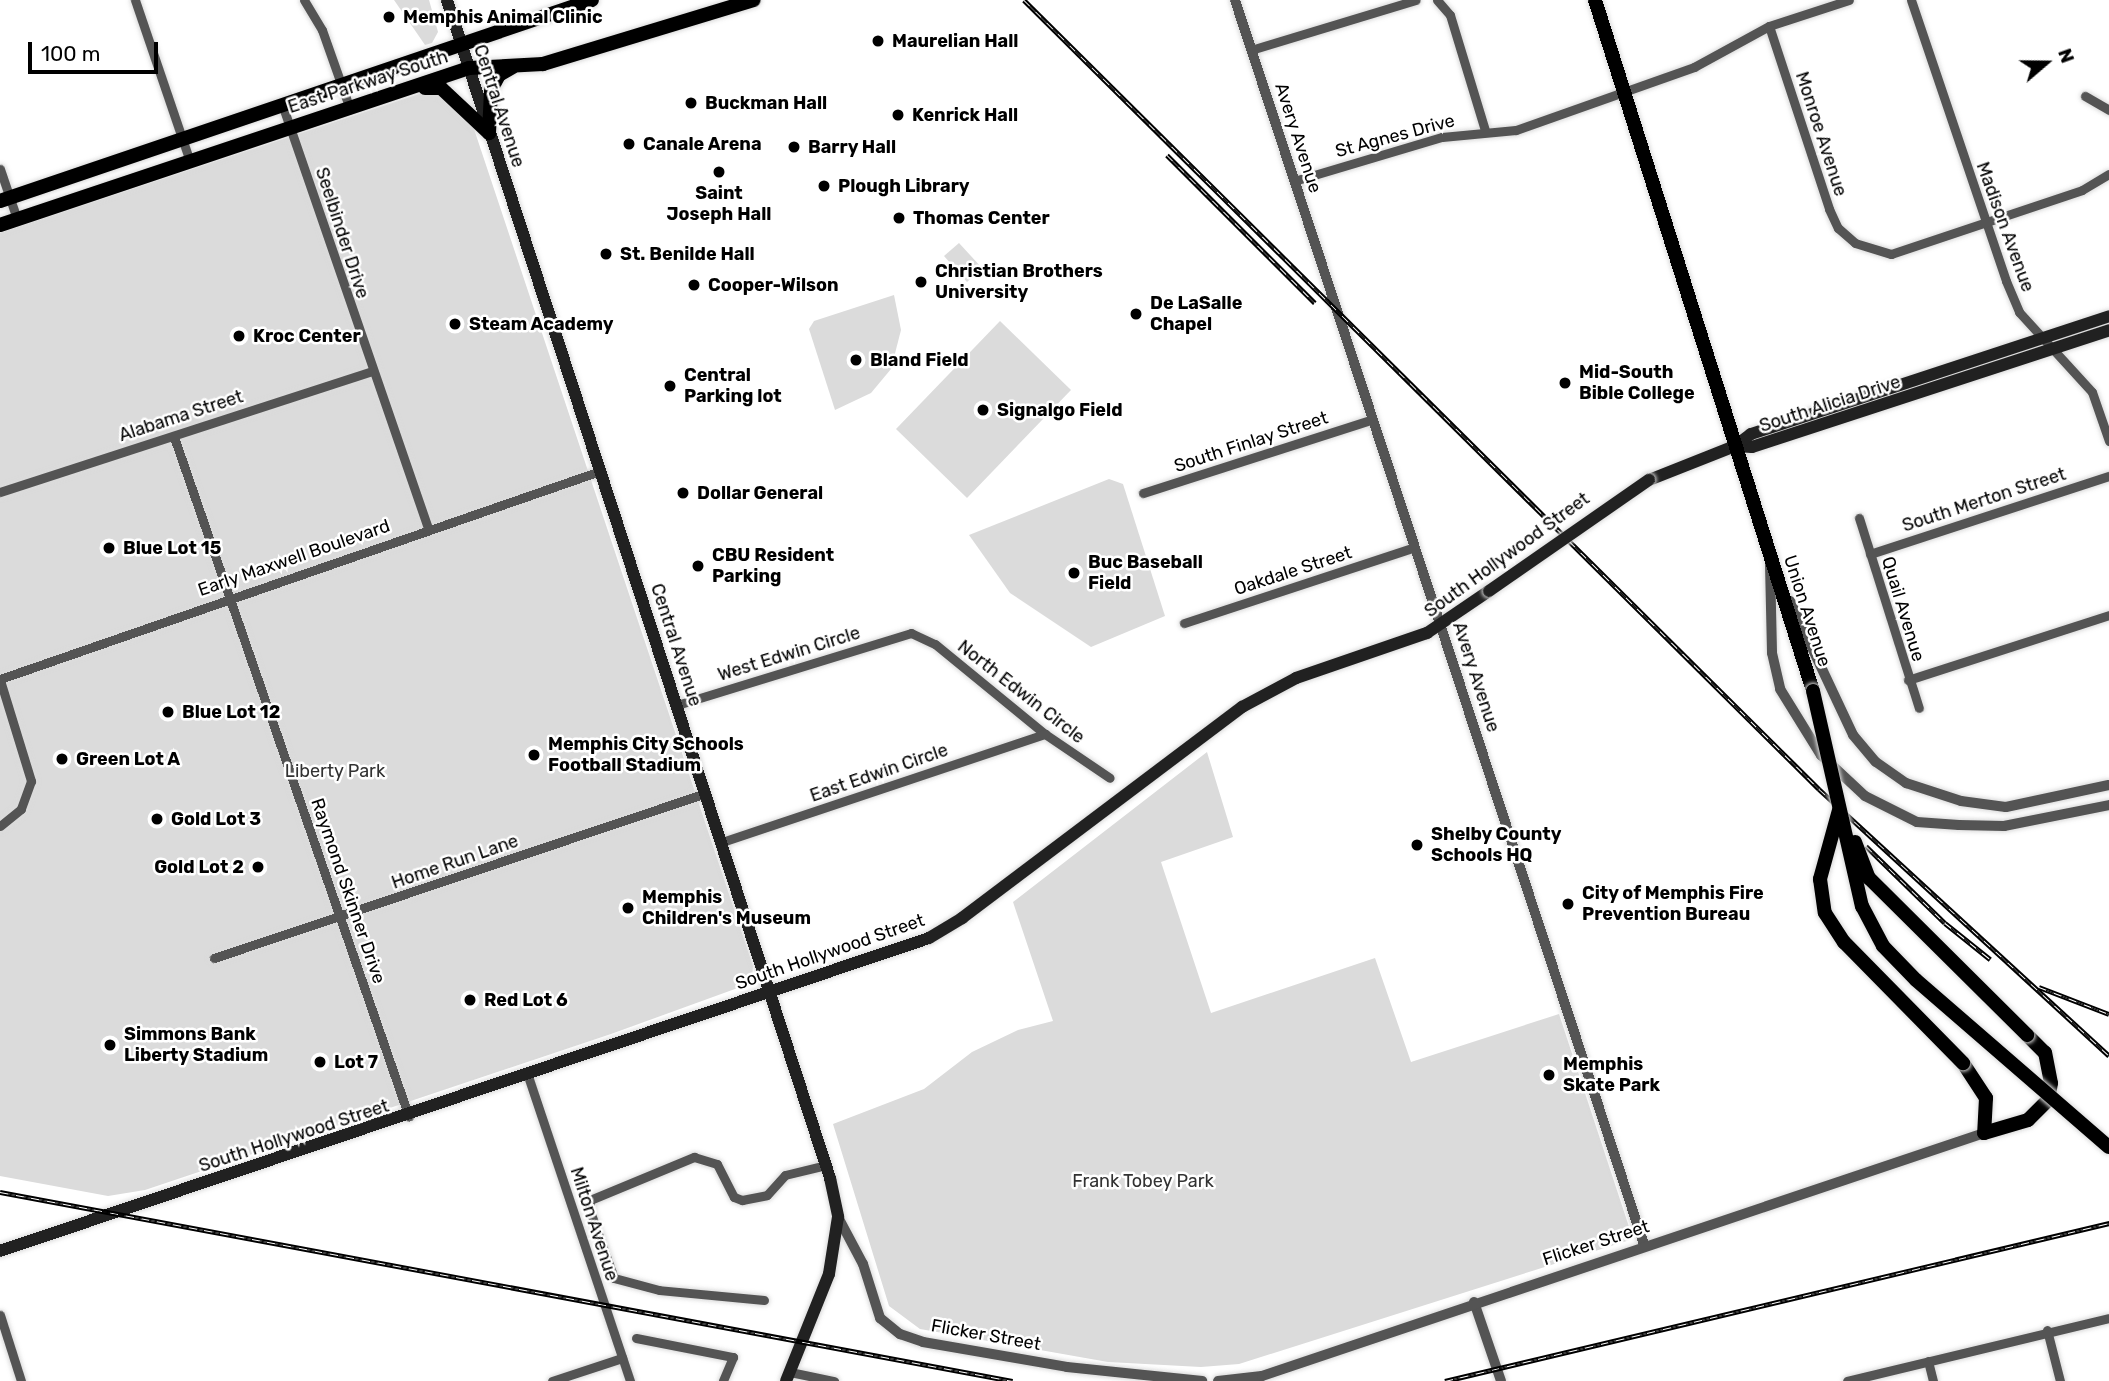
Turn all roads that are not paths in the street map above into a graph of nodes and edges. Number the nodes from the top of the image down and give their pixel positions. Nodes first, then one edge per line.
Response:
1 (135, 0) edge
2 (304, 0) edge
3 (447, 0) edge
4 (592, 0) edge
5 (753, 0) edge
6 (1234, 0) edge
7 (1416, 0) edge
8 (1437, 0) edge
9 (1595, 0) edge
10 (1849, 0) edge
11 (1911, 0) edge
12 (1769, 26) junction
13 (461, 41) junction
14 (1251, 50) junction
15 (516, 66) junction
16 (469, 68) junction
17 (341, 86) junction
18 (413, 88) junction
19 (1625, 93) junction
20 (2085, 96) dead end
21 (283, 107) junction
22 (350, 109) junction
23 (2109, 110) edge
24 (290, 127) junction
25 (1485, 130) junction
26 (489, 133) junction
27 (183, 141) junction
28 (190, 162) junction
29 (0, 169) edge
30 (2109, 174) edge
31 (1294, 181) junction
32 (5, 200) edge
33 (17, 219) junction
34 (1985, 222) junction
35 (0, 225) edge
36 (2109, 317) edge
37 (2109, 330) edge
38 (2083, 332) junction
39 (2048, 344) junction
40 (372, 371) junction
41 (1370, 420) junction
42 (174, 437) junction
43 (2109, 441) edge
44 (1735, 446) junction
45 (600, 471) junction
46 (2109, 475) edge
47 (0, 492) edge
48 (1143, 493) dead end
49 (1859, 518) dead end
50 (428, 528) junction
51 (1412, 548) junction
52 (1870, 554) junction
53 (1770, 561) junction
54 (228, 599) junction
55 (2109, 615) edge
56 (1184, 623) dead end
57 (1441, 626) junction
58 (911, 633) joint
59 (0, 679) edge
60 (1908, 680) junction
61 (677, 705) junction
62 (1919, 708) dead end
63 (1045, 734) junction
64 (1110, 778) dead end
65 (2109, 785) edge
66 (706, 793) junction
67 (1961, 801) junction
68 (1840, 805) junction
69 (2109, 805) edge
70 (1959, 825) junction
71 (0, 826) edge
72 (722, 842) junction
73 (340, 918) junction
74 (214, 958) dead end
75 (771, 990) junction
76 (528, 1076) junction
77 (409, 1116) junction
78 (1984, 1133) junction
79 (2109, 1147) edge
80 (827, 1165) junction
81 (838, 1217) junction
82 (1644, 1245) junction
83 (0, 1251) edge
84 (764, 1300) dead end
85 (1474, 1302) junction
86 (0, 1315) edge
87 (2109, 1318) edge
88 (2047, 1330) junction
89 (636, 1338) dead end
90 (622, 1358) junction
91 (1928, 1361) junction
92 (788, 1377) edge
93 (21, 1381) edge
94 (552, 1381) edge
95 (630, 1381) edge
96 (723, 1381) edge
97 (834, 1381) edge
98 (1202, 1381) edge
99 (1218, 1381) edge
100 (1501, 1381) edge
101 (1847, 1381) edge
102 (1933, 1381) edge
103 (2060, 1381) edge

1 - 27 street
2 - 17 street
3 - 13 main road, Central Avenue
4 - 13 main road, East Parkway South
5 - 15 main road, East Parkway South
6 - 14 street, Avery Avenue
7 - 14 street
8 - 25 street
9 - 19 main road, Union Avenue
10 - 12 street, St Agnes Drive
11 - 34 street, Madison Avenue
12 - 19 street, St Agnes Drive
12 - 34 street, Monroe Avenue
13 - 16 main road, Central Avenue
13 - 17 main road, East Parkway South
14 - 31 street, Avery Avenue
15 - 16 main road, East Parkway South
15 - 26 main road
16 - 18 main road, East Parkway South
16 - 26 main road, Central Avenue
17 - 21 main road, East Parkway South
17 - 22 street
18 - 22 main road, East Parkway South
18 - 26 main road
19 - 25 street, St Agnes Drive
19 - 44 main road, Union Avenue
20 - 23 street
21 - 24 street, Seelbinder Drive
21 - 27 main road, East Parkway South
22 - 24 main road, East Parkway South
24 - 28 main road, East Parkway South
24 - 40 street, Seelbinder Drive
25 - 31 street, St Agnes Drive
26 - 45 main road, Central Avenue
27 - 28 street
27 - 32 main road, East Parkway South
28 - 33 main road, East Parkway South
29 - 32 street
30 - 34 street
31 - 41 street, Avery Avenue
32 - 33 street
33 - 35 main road, East Parkway South
34 - 39 street, Madison Avenue
36 - 38 main road
37 - 38 main road
38 - 39 main road, South Alicia Drive
39 - 43 street, Madison Avenue
39 - 44 main road, South Alicia Drive
40 - 42 street, Alabama Street
40 - 50 street, Seelbinder Drive
41 - 48 street, South Finlay Street
41 - 51 street, Avery Avenue
42 - 47 street, Alabama Street
42 - 54 street, Raymond Skinner Drive
44 - 53 main road, Union Avenue
44 - 57 main road, South Hollywood Street, bridge
45 - 50 street, Early Maxwell Boulevard
45 - 61 main road, Central Avenue
46 - 52 street, South Merton Street
49 - 52 street, Quail Avenue
50 - 54 street, Early Maxwell Boulevard
51 - 56 street, Oakdale Street
51 - 57 street, Avery Avenue
52 - 60 street, Quail Avenue
53 - 67 street
53 - 68 main road, Union Avenue, bridge
53 - 70 street
54 - 59 street, Early Maxwell Boulevard
54 - 73 street, Raymond Skinner Drive
55 - 60 street
57 - 75 main road, South Hollywood Street
57 - 82 street, Avery Avenue
58 - 61 street, West Edwin Circle
58 - 63 street, North Edwin Circle
59 - 71 street
60 - 62 street, Quail Avenue
61 - 66 main road, Central Avenue
63 - 64 street, North Edwin Circle
63 - 72 street, East Edwin Circle
65 - 67 street
66 - 72 main road, Central Avenue
66 - 73 street, Home Run Lane
67 - 70 street
68 - 78 main road, bridge
68 - 78 main road, bridge
68 - 79 main road, Union Avenue, bridge
69 - 70 street
72 - 75 main road, Central Avenue
73 - 74 street, Home Run Lane
73 - 77 street, Raymond Skinner Drive
75 - 76 main road, South Hollywood Street
75 - 80 main road, Central Avenue
76 - 77 main road, South Hollywood Street
76 - 90 street, Milton Avenue
77 - 83 main road, South Hollywood Street
78 - 82 street, Flicker Street
80 - 81 main road, Central Avenue
80 - 84 street
81 - 92 main road, Central Avenue
81 - 98 street, Flicker Street
82 - 85 street, Flicker Street
85 - 99 street, Flicker Street
85 - 100 street
86 - 93 street
87 - 88 street
88 - 91 street
88 - 103 street
89 - 96 street
90 - 94 street
90 - 95 street, Milton Avenue
91 - 101 street
91 - 102 street
92 - 97 street

